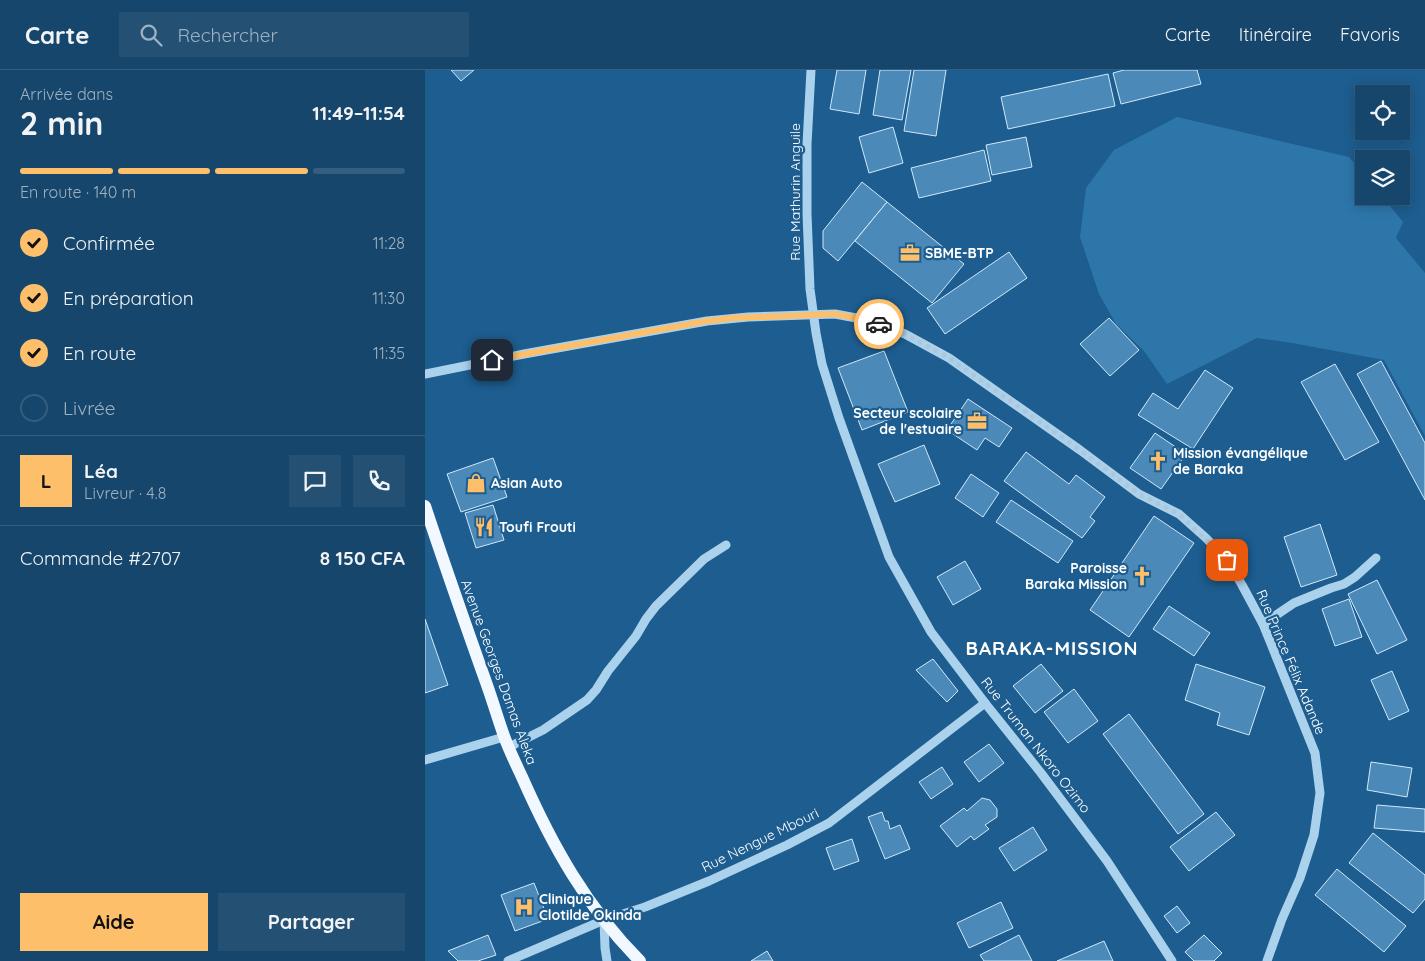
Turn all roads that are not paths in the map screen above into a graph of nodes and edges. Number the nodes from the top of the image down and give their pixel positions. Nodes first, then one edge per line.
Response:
1 (811, 70) edge
2 (813, 315) junction
3 (425, 374) edge
4 (425, 506) edge
5 (726, 545) dead end
6 (1376, 558) dead end
7 (1263, 624) junction
8 (985, 703) junction
9 (506, 742) junction
10 (425, 760) edge
11 (604, 920) junction
12 (508, 961) edge
13 (607, 961) edge
14 (640, 961) edge
15 (1172, 961) edge
16 (1267, 961) edge

1 - 2 street, Rue Mathurin Anguile
2 - 3 street, Rue Prince Félix Adande
2 - 7 street, Rue Prince Félix Adande
2 - 8 street, Rue Truman Nkoro Ozimo
4 - 9 main road, Avenue Georges Damas Aleka
5 - 9 street
6 - 7 street
7 - 16 street, Rue Prince Félix Adande
8 - 11 street, Rue Nengue Mbouri
8 - 15 street, Rue Truman Nkoro Ozimo
9 - 10 street
9 - 11 main road, Avenue Georges Damas Aleka
11 - 12 street, Rue Nengue Mbouri
11 - 13 street
11 - 14 main road, Avenue Georges Damas Aleka

